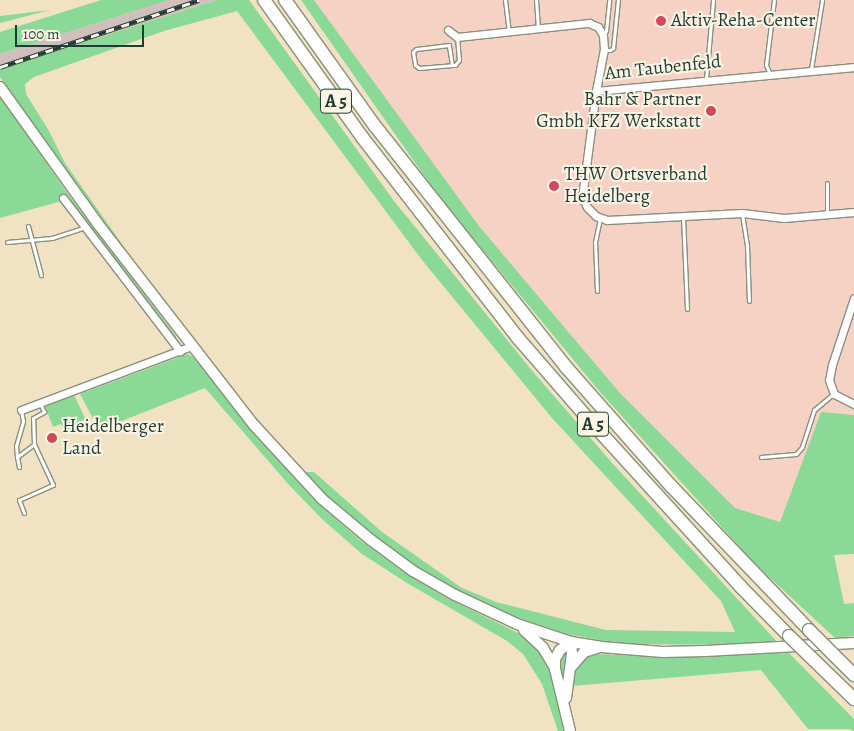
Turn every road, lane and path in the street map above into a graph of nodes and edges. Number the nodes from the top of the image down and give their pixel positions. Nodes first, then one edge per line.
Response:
1 (264, 0) edge
2 (285, 0) edge
3 (505, 0) edge
4 (536, 0) edge
5 (609, 0) edge
6 (618, 0) edge
7 (713, 0) edge
8 (774, 0) edge
9 (822, 0) edge
10 (538, 28) junction
11 (448, 30) dead end
12 (509, 32) junction
13 (603, 35) junction
14 (457, 37) junction
15 (604, 49) junction
16 (452, 65) junction
17 (854, 67) edge
18 (811, 70) junction
19 (770, 74) junction
20 (706, 80) junction
21 (0, 87) edge
22 (596, 91) junction
23 (827, 184) dead end
24 (63, 198) dead end
25 (854, 212) edge
26 (742, 213) junction
27 (827, 214) junction
28 (683, 216) junction
29 (600, 217) junction
30 (28, 226) dead end
31 (86, 226) junction
32 (32, 239) junction
33 (7, 242) dead end
34 (41, 275) dead end
35 (597, 291) dead end
36 (854, 298) edge
37 (749, 301) dead end
38 (687, 309) dead end
39 (191, 346) junction
40 (180, 351) junction
41 (834, 394) junction
42 (40, 403) junction
43 (854, 404) edge
44 (21, 410) joint
45 (34, 444) junction
46 (17, 457) junction
47 (761, 457) dead end
48 (19, 467) dead end
49 (24, 513) dead end
50 (517, 624) junction
51 (571, 642) junction
52 (854, 642) edge
53 (601, 647) junction
54 (571, 667) junction
55 (555, 669) junction
56 (854, 675) edge
57 (854, 699) edge
58 (566, 709) junction
59 (570, 731) edge

1 - 57 highway, A 5, bridge
2 - 56 highway, A 5, bridge
3 - 12 lane
4 - 10 lane
5 - 13 lane
6 - 15 lane
7 - 20 lane
8 - 19 lane
9 - 18 lane
10 - 12 street
10 - 13 street
11 - 14 street
12 - 14 street
13 - 15 street
14 - 16 lane
15 - 22 street
16 - 16 lane
17 - 18 street, Am Taubenfeld
18 - 19 street, Am Taubenfeld
19 - 20 street, Am Taubenfeld
20 - 22 street, Am Taubenfeld
21 - 39 main road
22 - 29 street, Am Taubenfeld
23 - 27 lane
24 - 31 street
25 - 27 street
26 - 27 street
26 - 28 street
26 - 37 lane
28 - 29 street
28 - 38 lane
29 - 35 lane
30 - 32 lane
31 - 32 lane
31 - 40 street
32 - 33 lane
32 - 34 lane
36 - 41 street
39 - 40 street
39 - 50 main road
40 - 42 street
41 - 43 street
41 - 47 lane
42 - 44 street
42 - 45 lane
44 - 46 lane
45 - 46 lane
45 - 49 lane
46 - 48 lane
50 - 51 main road
50 - 55 main road
51 - 53 main road
51 - 54 main road
51 - 55 main road
52 - 53 main road
53 - 54 main road
54 - 58 main road
55 - 58 main road
58 - 59 main road

